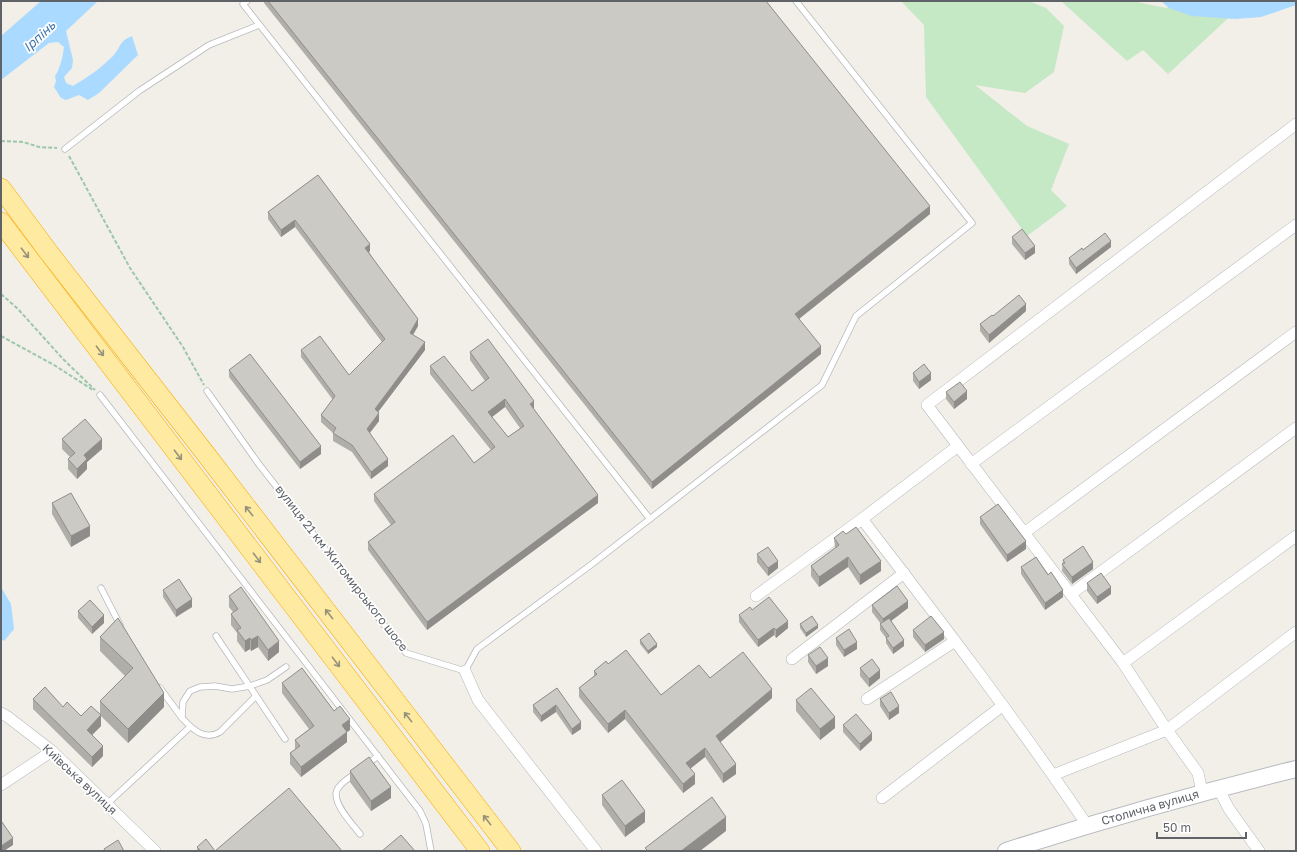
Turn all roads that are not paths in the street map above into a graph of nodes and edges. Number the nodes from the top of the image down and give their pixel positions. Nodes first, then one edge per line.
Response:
1 (247, 1) edge
2 (796, 1) edge
3 (259, 25) junction
4 (1296, 124) edge
5 (65, 149) road end
6 (1, 188) edge
7 (1, 222) edge
8 (1296, 224) edge
9 (1296, 332) edge
10 (207, 391) road end
11 (100, 395) road end
12 (1296, 428) edge
13 (958, 446) junction
14 (971, 464) junction
15 (862, 518) junction
16 (650, 519) junction
17 (1024, 533) junction
18 (1296, 536) edge
19 (904, 573) junction
20 (101, 588) dead end
21 (1070, 594) junction
22 (756, 596) dead end
23 (123, 632) edge
24 (1296, 632) edge
25 (216, 636) dead end
26 (955, 641) junction
27 (792, 659) dead end
28 (1123, 663) junction
29 (286, 667) dead end
30 (465, 671) junction
31 (154, 680) edge
32 (250, 686) junction
33 (256, 696) junction
34 (867, 699) dead end
35 (1002, 706) junction
36 (1, 713) edge
37 (182, 718) junction
38 (190, 727) junction
39 (1167, 730) junction
40 (285, 738) dead end
41 (52, 751) junction
42 (378, 756) junction
43 (1296, 769) edge
44 (1053, 775) junction
45 (1, 785) edge
46 (1218, 788) junction
47 (1202, 792) junction
48 (882, 798) dead end
49 (107, 804) junction
50 (1087, 825) junction
51 (360, 834) dead end
52 (475, 849) edge
53 (1255, 850) edge
54 (155, 851) edge
55 (431, 851) edge
56 (511, 851) edge
57 (596, 851) edge
58 (1006, 851) edge

1 - 3 lane
2 - 16 lane
3 - 5 lane
3 - 16 lane
4 - 13 street
56 -> 6 highway
7 -> 52 highway
8 - 14 street
9 - 17 street
10 - 30 lane, вулиця 21 км Житомирського шосе
11 - 42 lane
12 - 21 street
13 - 14 street
13 - 15 street
14 - 17 street
15 - 19 street
15 - 22 street
16 - 30 lane
17 - 21 street
18 - 28 street
19 - 26 street
19 - 27 street
20 - 23 lane
21 - 28 street
24 - 39 street
25 - 32 lane
26 - 34 street
26 - 35 street
28 - 39 street
29 - 32 lane
30 - 57 street
31 - 37 lane
32 - 33 lane
32 - 37 lane
33 - 38 lane
33 - 40 lane
35 - 44 street
35 - 48 street
36 - 41 street, Київська вулиця
37 - 38 lane
38 - 49 lane
39 - 44 street
39 - 47 street
41 - 45 street
41 - 49 street, Київська вулиця
42 - 51 lane
42 - 55 lane
43 - 46 main road, Столична вулиця
44 - 50 street
46 - 47 main road, Столична вулиця
46 - 53 street
47 - 50 main road, Столична вулиця
49 - 54 street, Київська вулиця
50 - 58 main road, Столична вулиця

